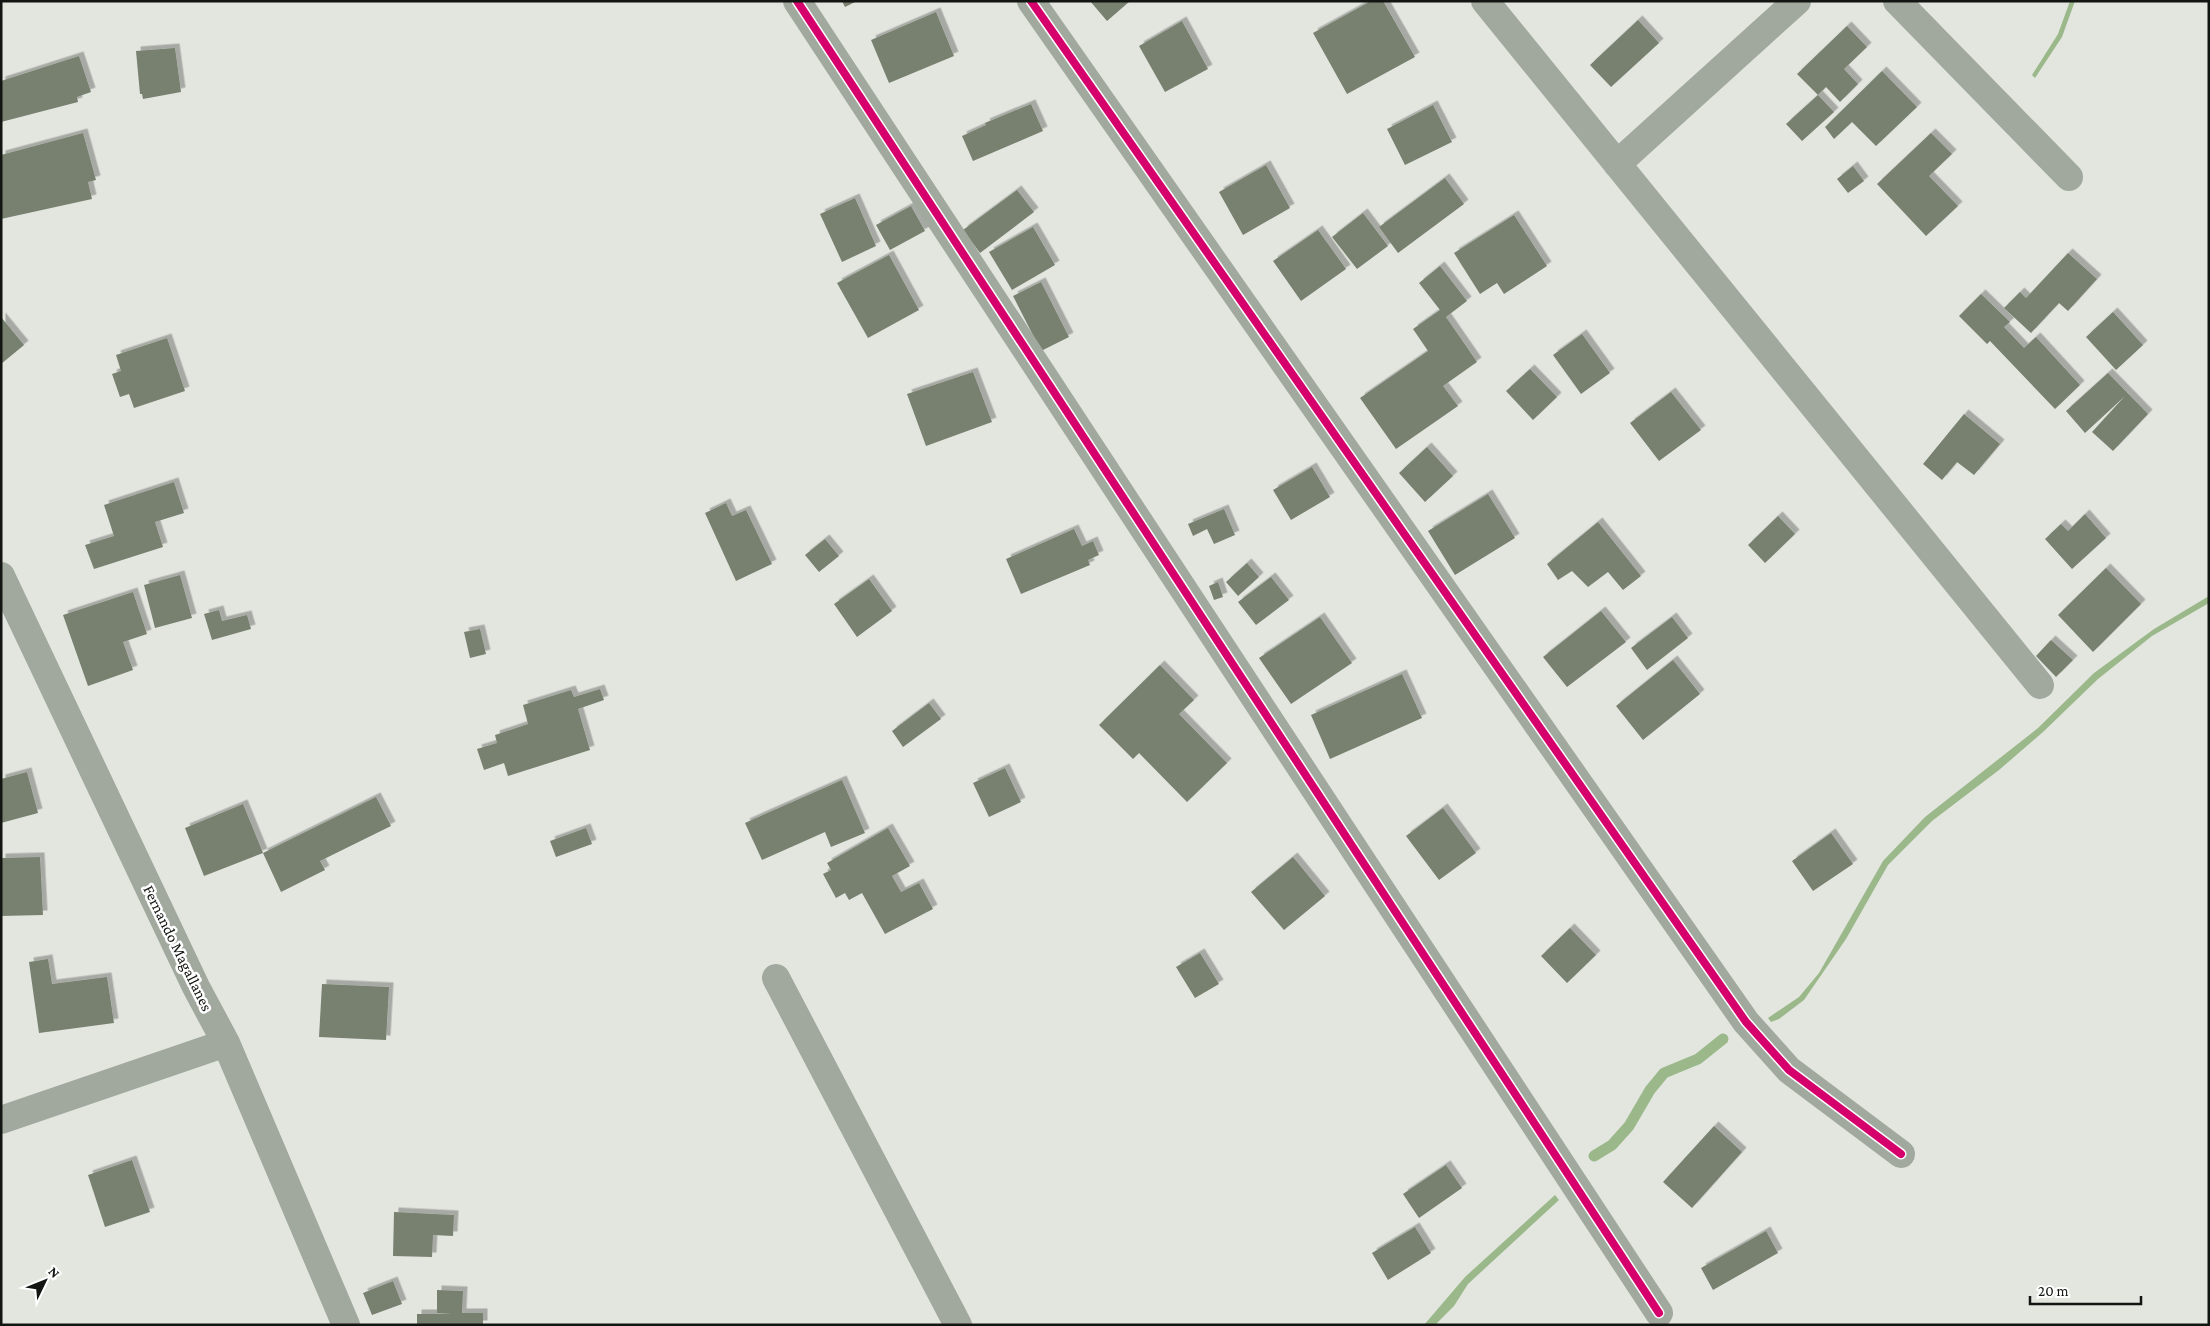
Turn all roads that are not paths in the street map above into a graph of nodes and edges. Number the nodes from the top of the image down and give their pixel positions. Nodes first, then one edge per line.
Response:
1 (797, 1) edge
2 (1031, 1) edge
3 (1484, 1) edge
4 (1797, 1) edge
5 (1897, 1) edge
6 (1618, 164) junction
7 (2069, 177) dead end
8 (1, 576) edge
9 (2040, 685) dead end
10 (776, 978) dead end
11 (226, 1043) junction
12 (1, 1120) edge
13 (1902, 1154) dead end
14 (1659, 1313) dead end
15 (346, 1325) edge
16 (958, 1325) edge

1 - 14 street
2 - 13 street
3 - 6 street
4 - 6 street
5 - 7 street
6 - 9 street
8 - 11 street, Fernando Magallanes
10 - 16 street
11 - 12 street
11 - 15 street, Fernando Magallanes

